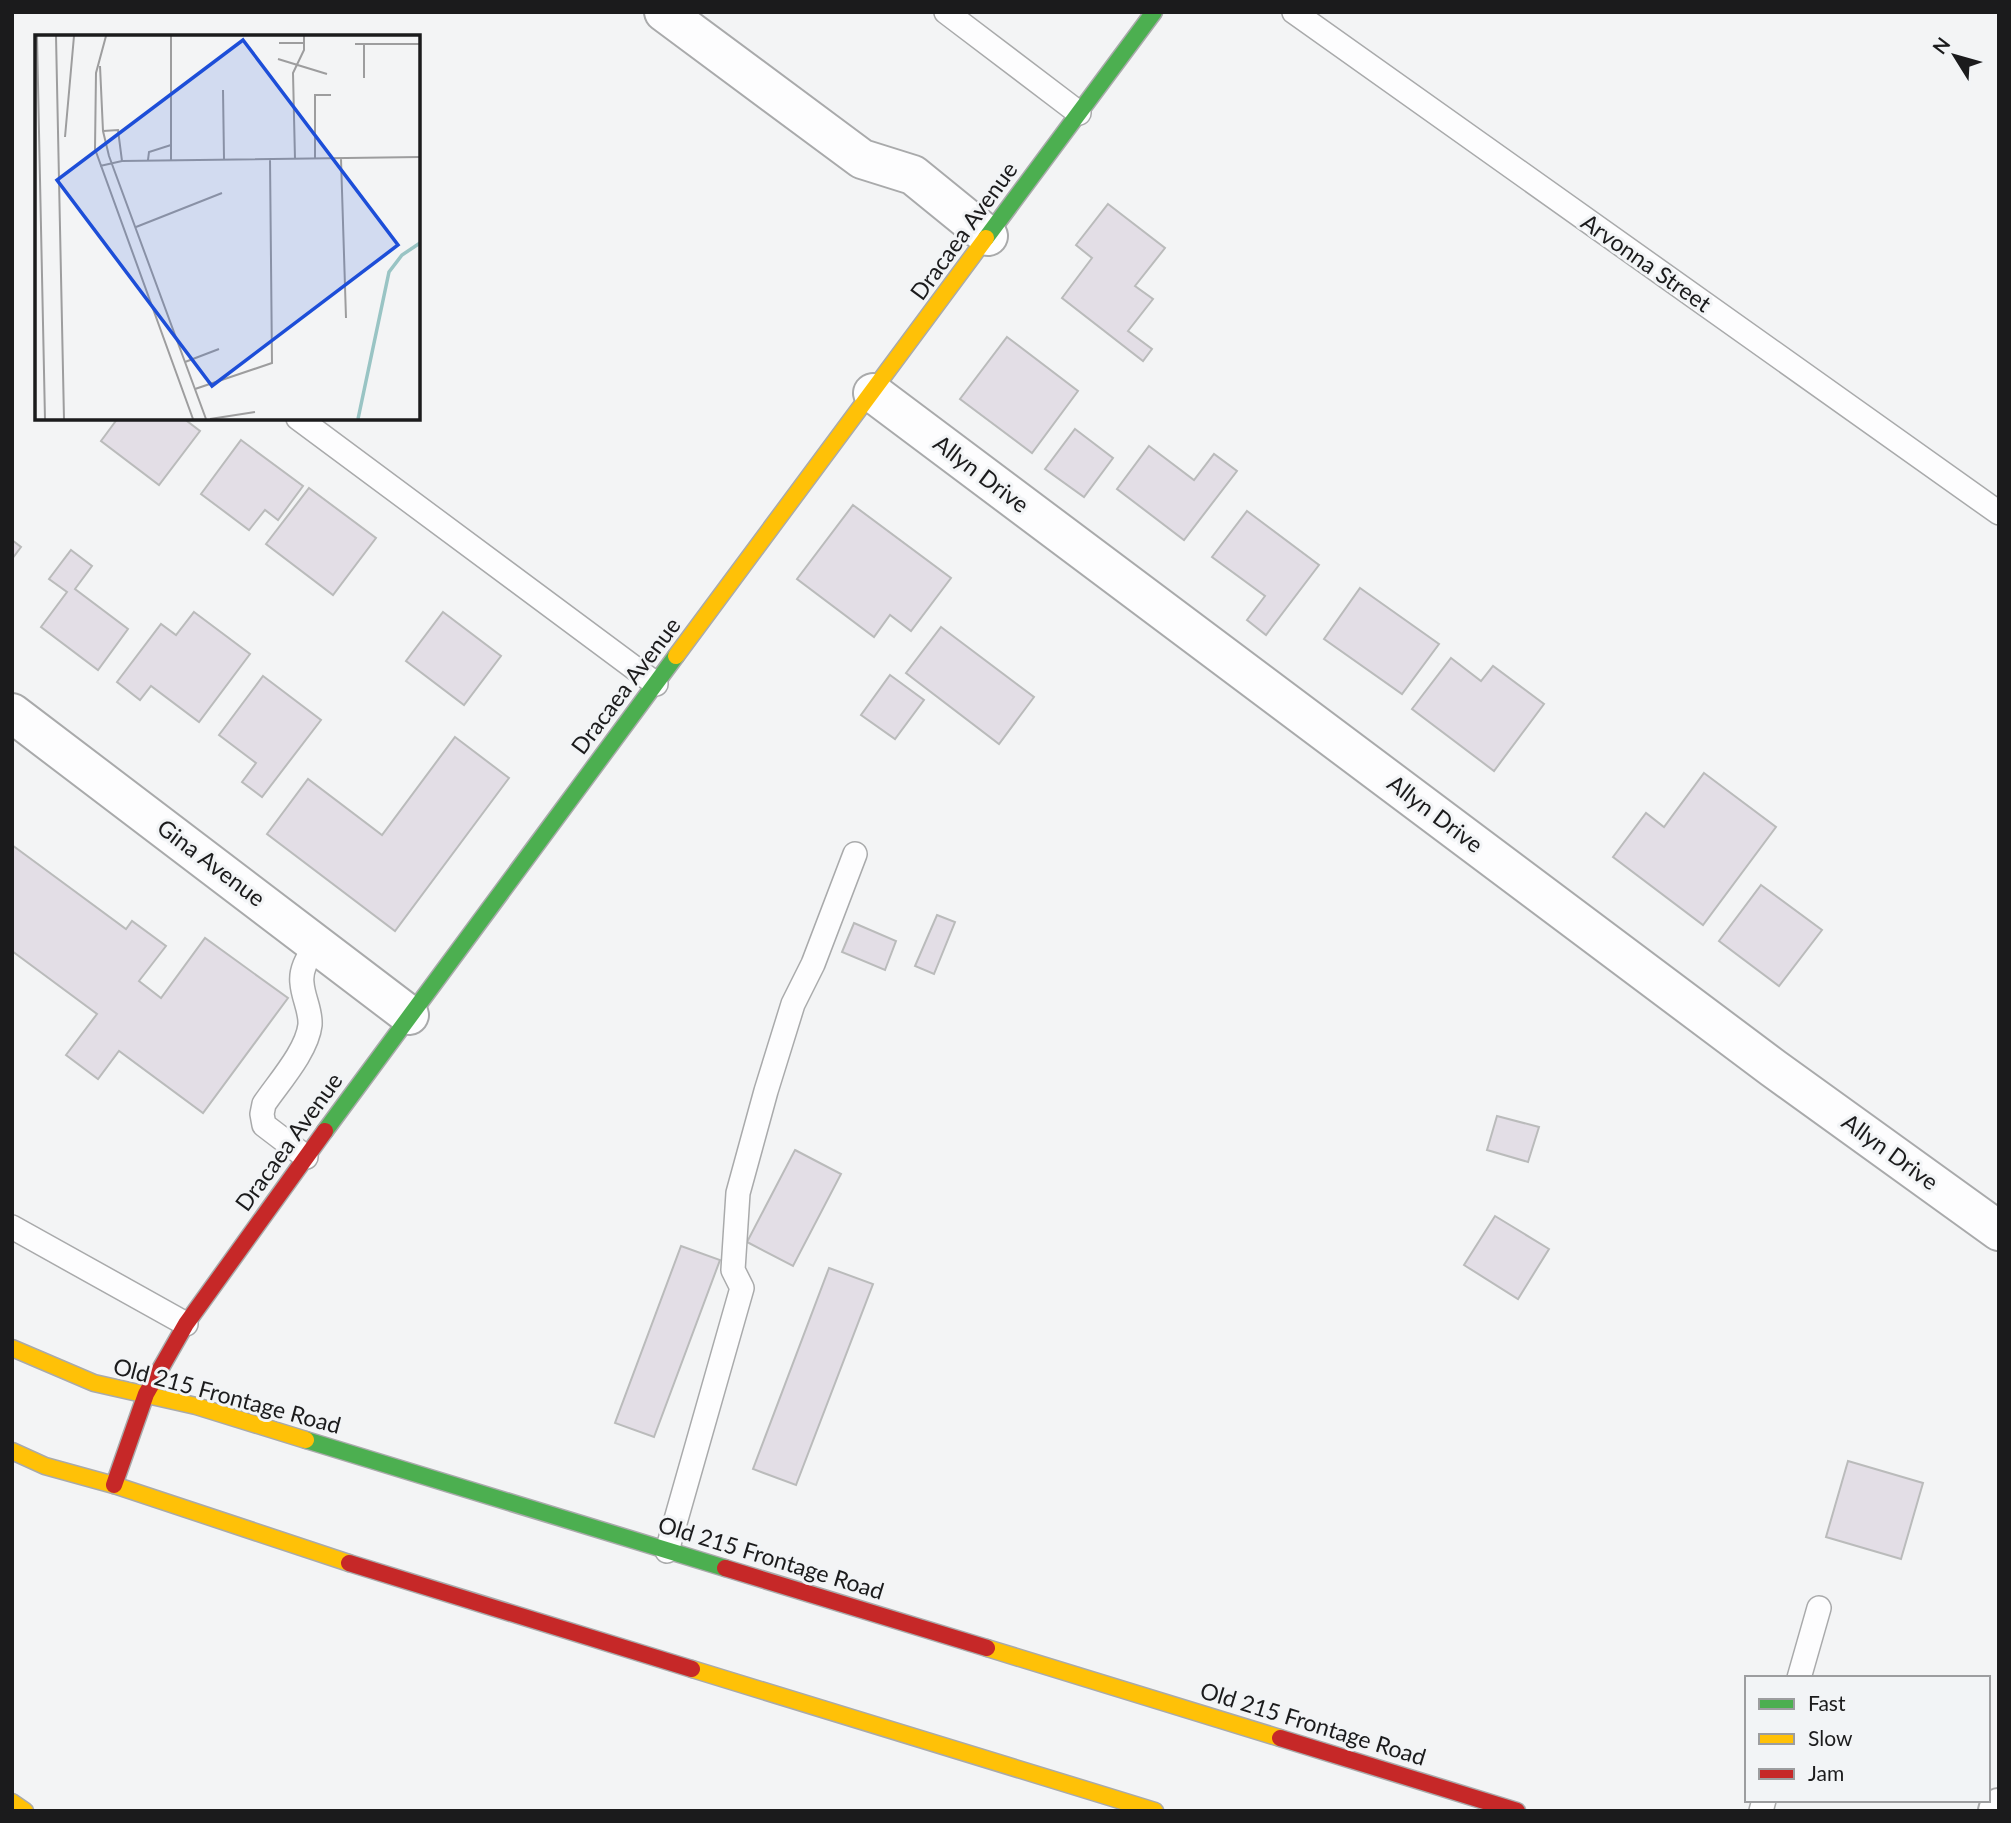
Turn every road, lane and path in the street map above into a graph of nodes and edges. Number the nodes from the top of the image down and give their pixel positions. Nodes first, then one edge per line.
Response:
1 (664, 12) edge
2 (946, 12) edge
3 (1154, 12) edge
4 (1294, 12) edge
5 (1079, 113) junction
6 (988, 236) junction
7 (873, 393) junction
8 (301, 420) edge
9 (1999, 513) edge
10 (656, 684) junction
11 (12, 713) edge
12 (855, 854) dead end
13 (317, 943) junction
14 (409, 1015) junction
15 (306, 1157) junction
16 (12, 1227) edge
17 (1999, 1231) edge
18 (186, 1324) junction
19 (12, 1348) edge
20 (146, 1394) junction
21 (12, 1451) edge
22 (114, 1485) junction
23 (667, 1551) junction
24 (1819, 1608) dead end
25 (1800, 1676) edge
26 (12, 1802) edge
27 (24, 1811) edge
28 (1155, 1811) edge
29 (1517, 1811) edge

1 - 6 street
2 - 5 lane
3 - 5 main road, Dracaea Avenue
4 - 9 lane, Arvonna Street
5 - 6 main road, Dracaea Avenue
6 - 7 main road, Dracaea Avenue
7 - 10 main road, Dracaea Avenue
7 - 17 street, Allyn Drive
8 - 10 lane
10 - 14 main road, Dracaea Avenue
11 - 13 street, Gina Avenue
12 - 23 lane
13 - 14 street, Gina Avenue
13 - 15 lane
14 - 15 main road, Dracaea Avenue
15 - 18 main road, Dracaea Avenue
16 - 18 lane
18 - 20 main road, Dracaea Avenue
19 - 20 main road, Old 215 Frontage Road
20 - 22 main road, Dracaea Avenue
20 - 23 main road, Old 215 Frontage Road
21 - 22 main road
22 - 28 main road
23 - 29 main road, Old 215 Frontage Road
24 - 25 lane
26 - 27 main road

